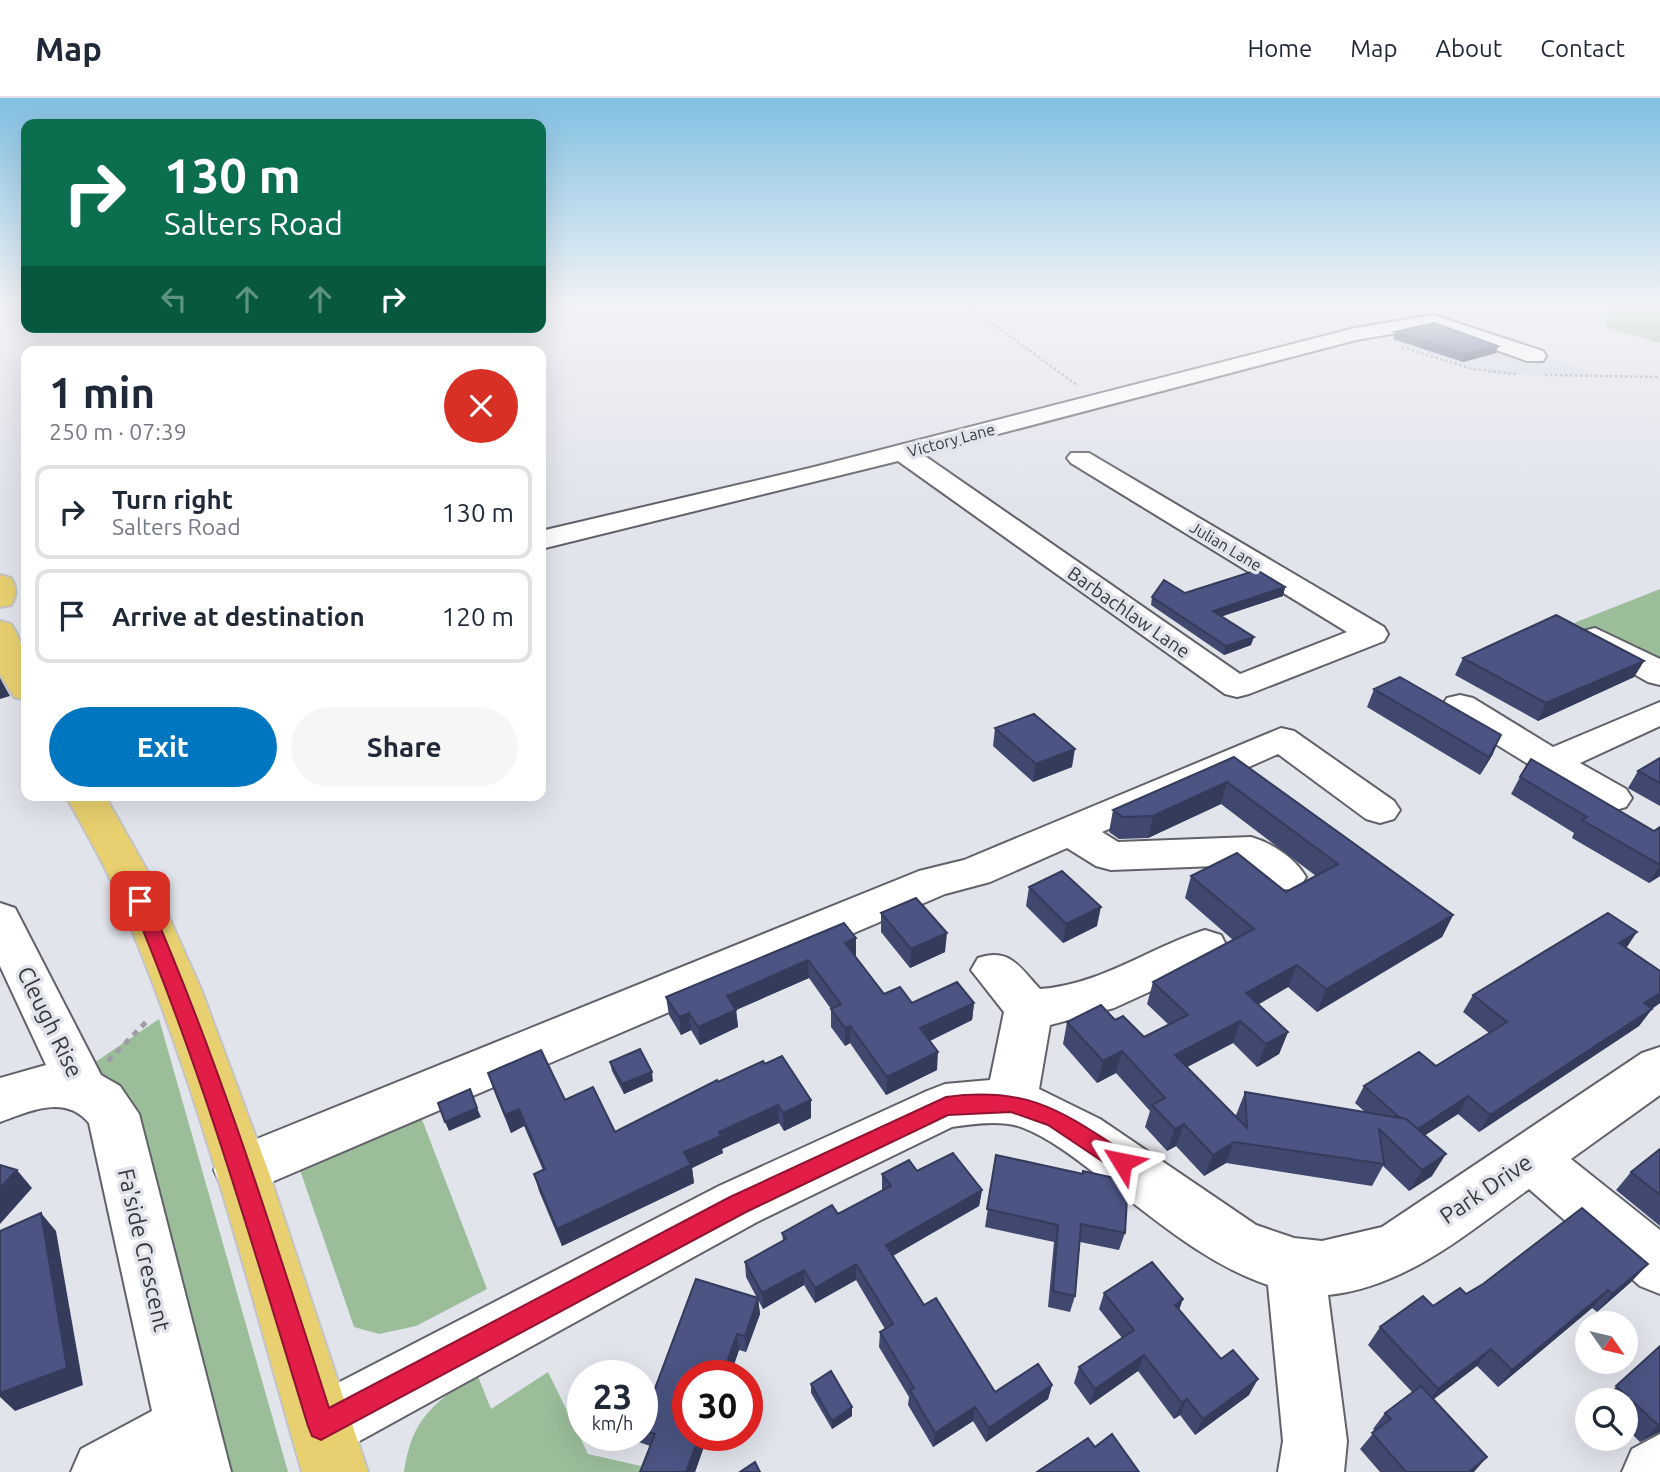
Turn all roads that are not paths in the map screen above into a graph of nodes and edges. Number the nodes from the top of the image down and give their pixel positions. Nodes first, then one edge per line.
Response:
1 (1230, 367) edge
2 (902, 452) junction
3 (1080, 457) dead end
4 (546, 539) edge
5 (0, 584) edge
6 (0, 598) edge
7 (1372, 634) joint
8 (1588, 634) edge
9 (9, 649) edge
10 (1660, 675) edge
11 (21, 678) edge
12 (1460, 706) dead end
13 (1660, 713) edge
14 (1551, 762) junction
15 (1612, 798) dead end
16 (88, 801) edge
17 (1380, 810) dead end
18 (1070, 831) junction
19 (1285, 877) dead end
20 (0, 919) edge
21 (1205, 947) dead end
22 (995, 970) dead end
23 (1029, 1008) junction
24 (1660, 1068) edge
25 (82, 1087) junction
26 (0, 1100) edge
27 (1011, 1103) junction
28 (1531, 1158) junction
29 (241, 1170) junction
30 (1660, 1266) edge
31 (1296, 1267) junction
32 (192, 1449) edge
33 (328, 1449) edge
34 (1660, 1467) edge
35 (104, 1472) edge
36 (1311, 1472) edge
37 (1655, 1472) edge

1 - 2 street, Victory Lane
2 - 4 street, Victory Lane
2 - 7 street, Barbachlaw Lane
3 - 7 street, Julian Lane
5 - 6 main road
8 - 10 street
9 - 11 main road
12 - 14 street
13 - 14 street
14 - 15 street
16 - 29 main road
17 - 18 street
18 - 19 street
18 - 29 street
20 - 25 street, Cleugh Rise
21 - 23 street
22 - 23 street
23 - 27 street
24 - 28 street, Park Drive
25 - 26 street
25 - 32 street, Fa'side Crescent
27 - 31 street, Park Drive
27 - 33 street, Park Drive
28 - 30 street
28 - 31 street, Park Drive
29 - 33 main road
31 - 36 street
32 - 35 street, Fa'side Crescent
34 - 37 street

